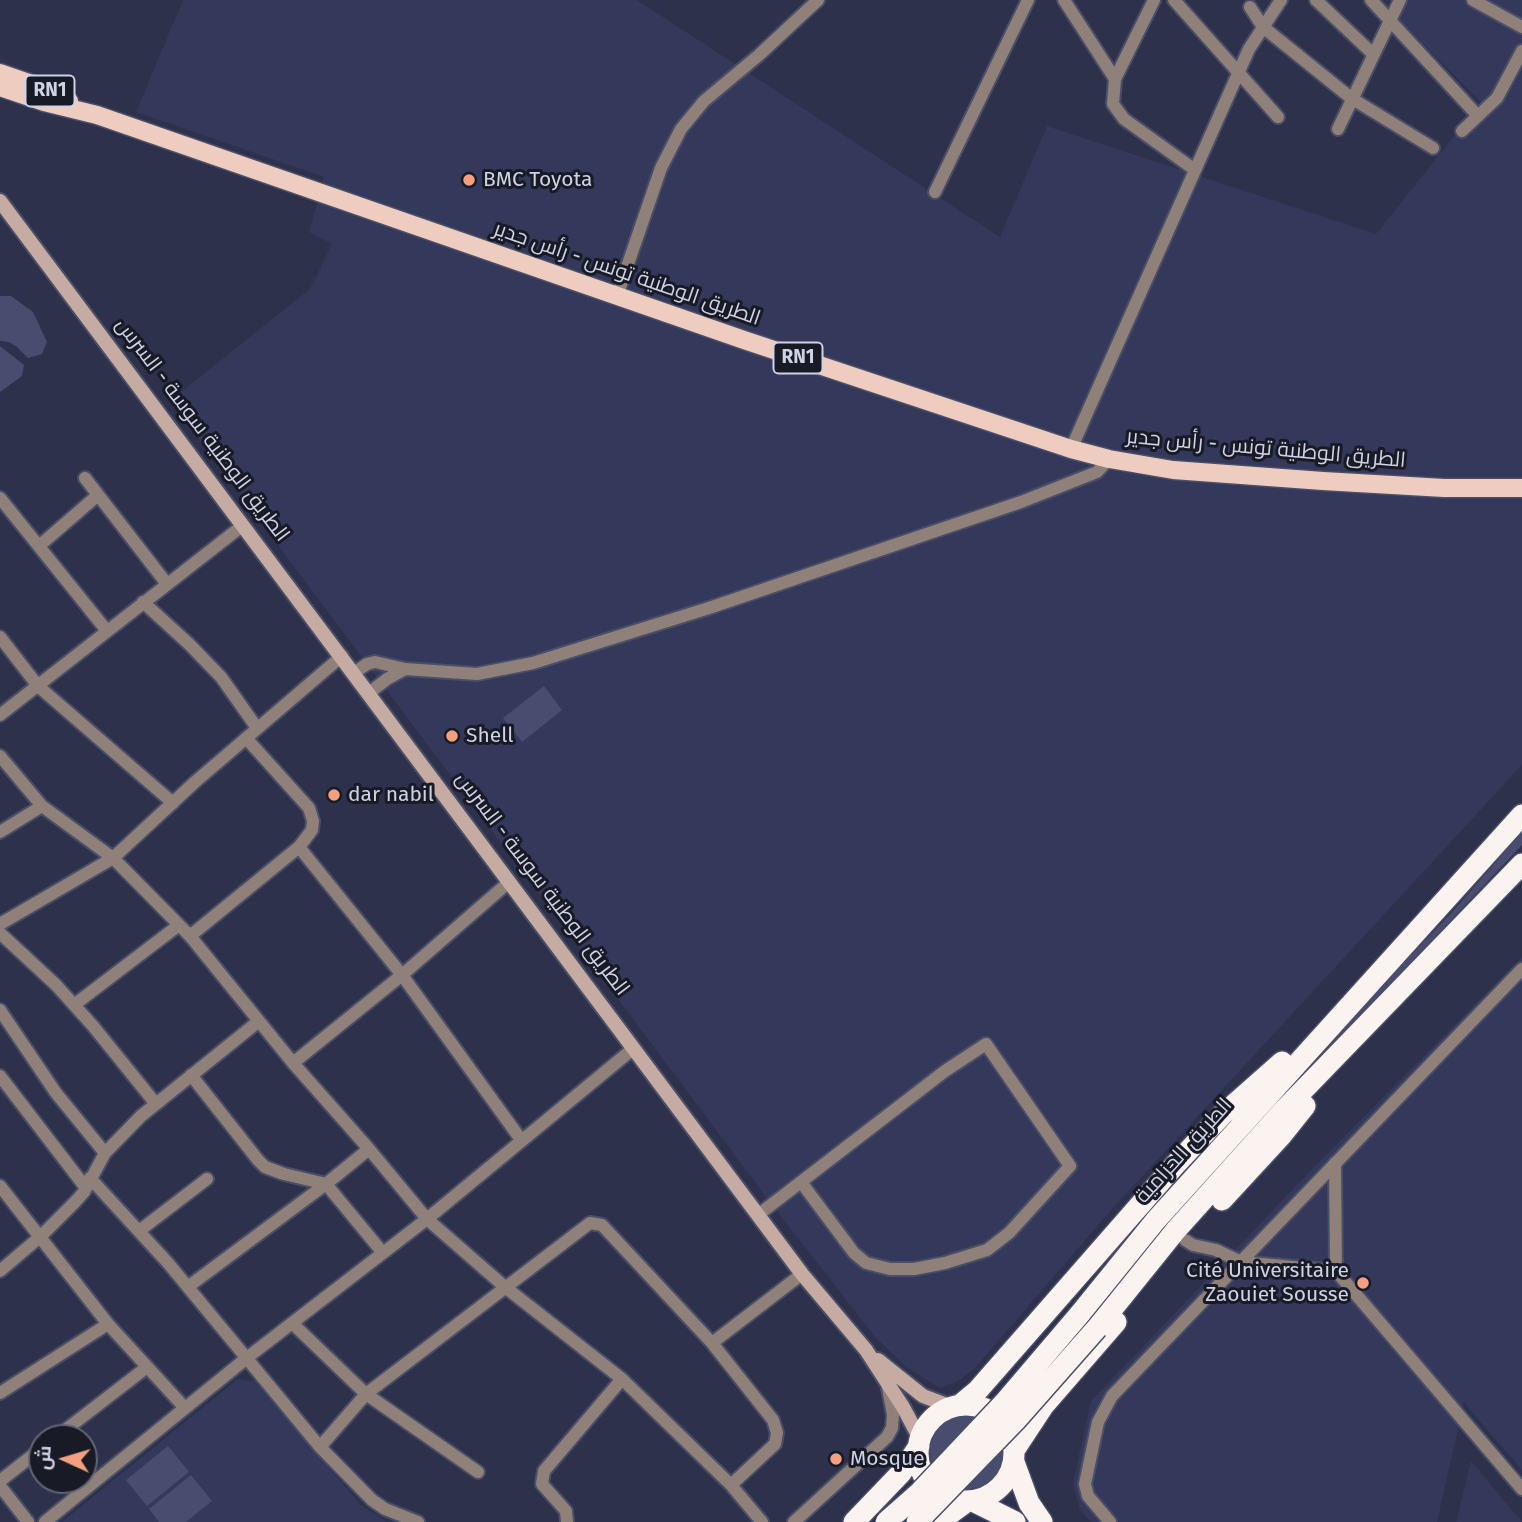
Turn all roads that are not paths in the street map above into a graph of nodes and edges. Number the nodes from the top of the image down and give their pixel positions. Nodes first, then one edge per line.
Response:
1 (818, 0) edge
2 (1028, 0) edge
3 (1064, 0) edge
4 (1154, 0) edge
5 (1174, 0) edge
6 (1281, 0) edge
7 (1316, 0) edge
8 (1371, 0) edge
9 (1400, 0) edge
10 (1473, 0) edge
11 (1250, 7) dead end
12 (1390, 21) junction
13 (1264, 27) junction
14 (1522, 27) edge
15 (1522, 51) edge
16 (1373, 54) junction
17 (0, 73) edge
18 (1238, 75) junction
19 (1115, 79) junction
20 (0, 87) edge
21 (1351, 98) junction
22 (97, 115) junction
23 (1478, 116) junction
24 (1278, 117) dead end
25 (1338, 129) dead end
26 (1462, 131) dead end
27 (1433, 148) dead end
28 (1195, 170) junction
29 (935, 192) dead end
30 (2, 205) edge
31 (617, 296) junction
32 (1071, 449) junction
33 (1109, 459) junction
34 (85, 478) dead end
35 (1522, 488) edge
36 (98, 495) junction
37 (0, 498) edge
38 (242, 526) junction
39 (39, 546) junction
40 (167, 584) junction
41 (144, 602) junction
42 (107, 631) junction
43 (0, 637) edge
44 (342, 656) junction
45 (405, 669) junction
46 (354, 673) junction
47 (38, 686) junction
48 (369, 693) junction
49 (0, 715) edge
50 (257, 727) junction
51 (246, 738) junction
52 (0, 757) edge
53 (173, 803) junction
54 (42, 806) junction
55 (1522, 815) edge
56 (0, 832) edge
57 (299, 847) junction
58 (113, 858) junction
59 (1522, 864) edge
60 (509, 882) junction
61 (0, 924) edge
62 (179, 925) junction
63 (0, 933) edge
64 (190, 936) junction
65 (1520, 973) edge
66 (402, 975) junction
67 (1350, 1003) junction
68 (74, 1006) junction
69 (0, 1010) edge
70 (259, 1021) junction
71 (1372, 1022) junction
72 (634, 1048) junction
73 (293, 1063) junction
74 (191, 1075) junction
75 (0, 1076) edge
76 (156, 1104) junction
77 (522, 1141) junction
78 (369, 1149) junction
79 (105, 1153) junction
80 (1335, 1163) junction
81 (207, 1179) dead end
82 (801, 1182) junction
83 (88, 1183) junction
84 (326, 1184) junction
85 (1, 1190) edge
86 (758, 1215) junction
87 (427, 1219) junction
88 (139, 1231) junction
89 (41, 1236) junction
90 (1185, 1240) junction
91 (383, 1253) junction
92 (1241, 1262) junction
93 (0, 1270) edge
94 (1336, 1271) junction
95 (802, 1274) junction
96 (189, 1286) junction
97 (505, 1287) junction
98 (292, 1323) junction
99 (108, 1324) junction
100 (712, 1343) junction
101 (866, 1350) junction
102 (248, 1357) junction
103 (148, 1367) junction
104 (622, 1380) junction
105 (887, 1382) junction
106 (0, 1393) edge
107 (366, 1394) junction
108 (956, 1406) junction
109 (185, 1408) junction
110 (73, 1424) edge
111 (919, 1443) junction
112 (320, 1447) junction
113 (1014, 1455) junction
114 (28, 1460) edge
115 (478, 1472) dead end
116 (0, 1483) edge
117 (731, 1485) junction
118 (1522, 1489) edge
119 (969, 1502) junction
120 (27, 1522) edge
121 (45, 1522) edge
122 (418, 1522) edge
123 (566, 1522) edge
124 (762, 1522) edge
125 (794, 1522) edge
126 (854, 1522) edge
127 (886, 1522) edge
128 (917, 1522) edge
129 (939, 1522) edge
130 (1015, 1522) edge
131 (1042, 1522) edge
132 (1110, 1522) edge

1 - 31 street
2 - 29 street
3 - 19 street
4 - 19 street
5 - 18 street
6 - 13 street
7 - 16 street
8 - 12 street
9 - 12 street
10 - 14 street
11 - 13 street
12 - 16 street
12 - 23 street
13 - 18 street
13 - 21 street
15 - 23 street
16 - 21 street
17 - 22 main road, الطريق الوطنية تونس - رأس جدير / RN1
18 - 24 street
18 - 28 street
19 - 28 street
20 - 22 main road, الطريق الوطنية تونس - رأس جدير / RN1
21 - 25 street
21 - 27 street
22 - 31 main road, الطريق الوطنية تونس - رأس جدير / RN1
23 - 26 street
28 - 32 street
30 - 38 main road, الطريق الوطنية سوسة - السرس
31 - 32 main road, الطريق الوطنية تونس - رأس جدير / RN1
32 - 33 main road, الطريق الوطنية تونس - رأس جدير / RN1
33 - 35 main road, الطريق الوطنية تونس - رأس جدير / RN1
33 - 45 street
34 - 36 street
36 - 39 street
36 - 40 street
37 - 39 street
38 - 40 street
38 - 44 main road, الطريق الوطنية سوسة - السرس
39 - 42 street
40 - 41 street
41 - 42 street
41 - 50 street
42 - 47 street
43 - 47 street
44 - 46 main road, الطريق الوطنية سوسة - السرس
44 - 50 street
45 - 46 street
45 - 48 street
46 - 48 main road, الطريق الوطنية سوسة - السرس
47 - 49 street
47 - 53 street
48 - 60 main road, الطريق الوطنية سوسة - السرس
50 - 51 street
51 - 53 street
51 - 57 street
52 - 54 street
53 - 58 street
54 - 56 street
54 - 58 street
55 - 67 highway, الطريق الحزامية
57 - 64 street
57 - 66 street
58 - 61 street
58 - 62 street
59 - 71 highway
60 - 66 street
60 - 72 main road, الطريق الوطنية سوسة - السرس
62 - 64 street
62 - 68 street
63 - 68 street
64 - 70 street
65 - 80 street
66 - 73 street
66 - 77 street
67 - 108 highway
67 - 127 highway, الطريق الحزامية, bridge
68 - 76 street
69 - 79 street
70 - 73 street
70 - 74 street
71 - 90 highway
71 - 128 highway, bridge
72 - 77 street
72 - 86 main road, الطريق الوطنية سوسة - السرس
73 - 78 street
74 - 76 street
74 - 84 street
75 - 83 street
76 - 79 street
77 - 87 street
78 - 84 street
78 - 87 street
79 - 83 street
80 - 92 street
80 - 94 street
81 - 88 street
82 - 82 street
82 - 86 street
83 - 88 street
83 - 89 street
84 - 91 street
84 - 96 street
85 - 89 street
86 - 95 main road, الطريق الوطنية سوسة - السرس
87 - 91 street
87 - 97 street
88 - 96 street
89 - 93 street
89 - 99 street
90 - 92 street
90 - 113 highway
91 - 98 street
92 - 94 street
92 - 132 street
94 - 118 street
95 - 100 street
95 - 101 main road, الطريق الوطنية سوسة - السرس
96 - 102 street
97 - 100 street
97 - 104 street
97 - 107 street
98 - 102 street
98 - 107 street
99 - 103 street
99 - 106 street
100 - 117 street
101 - 105 main road, الطريق الوطنية سوسة - السرس
101 - 108 main road, الطريق الوطنية سوسة - السرس
102 - 109 street
102 - 112 street
103 - 109 street
103 - 110 street
104 - 117 street
104 - 123 street
105 - 111 main road, الطريق الوطنية سوسة - السرس
105 - 125 street
107 - 112 street
107 - 115 street
108 - 111 highway
108 - 113 highway
109 - 121 street
111 - 119 highway
111 - 126 highway
112 - 122 street
113 - 119 highway
113 - 131 highway
114 - 116 street
116 - 120 street
117 - 124 street
119 - 129 highway
119 - 130 highway

